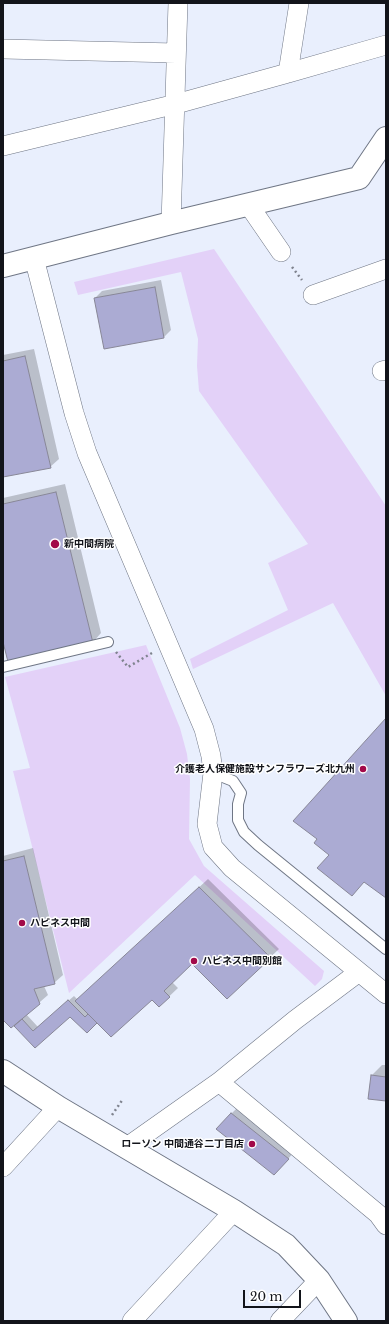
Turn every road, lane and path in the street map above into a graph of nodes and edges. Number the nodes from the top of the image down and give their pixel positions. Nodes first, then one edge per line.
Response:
1 (178, 3) edge
2 (300, 3) edge
3 (386, 45) edge
4 (3, 49) edge
5 (176, 53) junction
6 (288, 73) junction
7 (176, 104) junction
8 (386, 138) edge
9 (3, 146) edge
10 (248, 204) junction
11 (171, 223) junction
12 (281, 252) joint
13 (34, 258) junction
14 (3, 266) edge
15 (386, 269) edge
16 (313, 295) joint
17 (108, 642) joint
18 (168, 643) junction
19 (3, 667) edge
20 (213, 773) junction
21 (385, 946) edge
22 (359, 972) junction
23 (386, 994) edge
24 (3, 1071) edge
25 (219, 1082) junction
26 (58, 1107) junction
27 (127, 1147) junction
28 (3, 1167) edge
29 (234, 1211) junction
30 (386, 1225) edge
31 (319, 1280) junction
32 (132, 1321) edge
33 (280, 1321) edge
34 (346, 1321) edge

1 - 5 street
2 - 6 street
3 - 6 street
4 - 5 street
5 - 7 street
6 - 7 street
7 - 9 street
7 - 11 street
8 - 10 street
10 - 11 street
10 - 12 street
11 - 13 street
12 - 16 path
13 - 14 street
13 - 18 street
15 - 16 street
17 - 18 path
17 - 19 lane
18 - 20 street
20 - 21 lane
20 - 22 street
22 - 23 street
22 - 25 street
24 - 26 street
25 - 27 street
25 - 30 street
26 - 27 street
26 - 28 street
27 - 29 street
29 - 31 street
29 - 32 street
31 - 33 street
31 - 34 street

